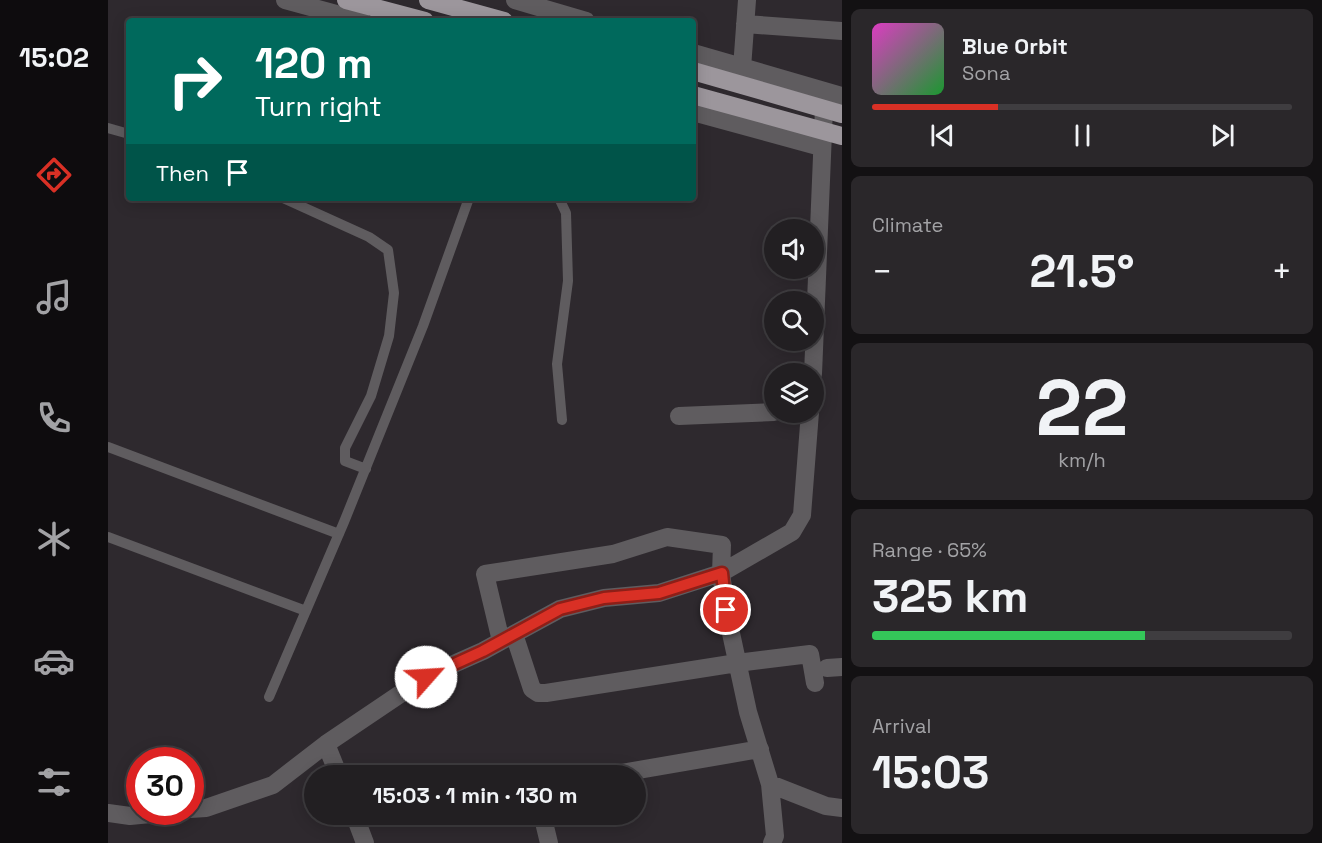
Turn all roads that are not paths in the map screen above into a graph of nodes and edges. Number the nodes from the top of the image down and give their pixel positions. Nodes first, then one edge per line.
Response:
1 (285, 0) edge
2 (346, 0) edge
3 (428, 0) edge
4 (515, 0) edge
5 (747, 0) edge
6 (351, 18) edge
7 (414, 18) edge
8 (493, 18) edge
9 (576, 18) edge
10 (745, 24) junction
11 (842, 31) edge
12 (696, 54) edge
13 (742, 68) junction
14 (696, 72) edge
15 (696, 96) edge
16 (842, 96) edge
17 (824, 108) junction
18 (696, 113) edge
19 (842, 114) edge
20 (108, 128) edge
21 (126, 133) edge
22 (842, 136) edge
23 (822, 139) junction
24 (290, 201) edge
25 (468, 201) edge
26 (560, 201) edge
27 (813, 363) edge
28 (764, 412) edge
29 (679, 416) dead end
30 (562, 420) dead end
31 (809, 423) edge
32 (108, 447) edge
33 (366, 469) junction
34 (339, 534) junction
35 (108, 537) edge
36 (722, 573) junction
37 (306, 611) junction
38 (508, 638) junction
39 (738, 663) junction
40 (815, 683) dead end
41 (269, 697) dead end
42 (326, 744) junction
43 (760, 749) junction
44 (335, 765) edge
45 (646, 769) edge
46 (770, 783) junction
47 (204, 808) edge
48 (842, 808) edge
49 (108, 813) edge
50 (126, 815) edge
51 (358, 825) edge
52 (545, 825) edge
53 (365, 843) edge
54 (549, 843) edge
55 (772, 843) edge

1 - 6 street
2 - 7 highway
3 - 8 highway
4 - 9 street
5 - 10 street
10 - 11 street
10 - 13 street
12 - 13 street
13 - 16 street
14 - 17 highway
15 - 23 highway
17 - 19 highway
17 - 23 street
18 - 23 street
20 - 21 lane
22 - 23 highway
23 - 27 street
24 - 33 lane
25 - 33 lane
26 - 30 lane
28 - 29 street
31 - 36 street
32 - 34 lane
33 - 34 lane
34 - 37 lane
35 - 37 lane
36 - 38 street
36 - 38 street
36 - 39 street
37 - 41 lane
38 - 39 street
38 - 42 street
39 - 40 street
39 - 43 street
42 - 44 street
42 - 47 street
43 - 45 street
43 - 46 street
46 - 48 street
46 - 55 street
49 - 50 street
51 - 53 street
52 - 54 street

